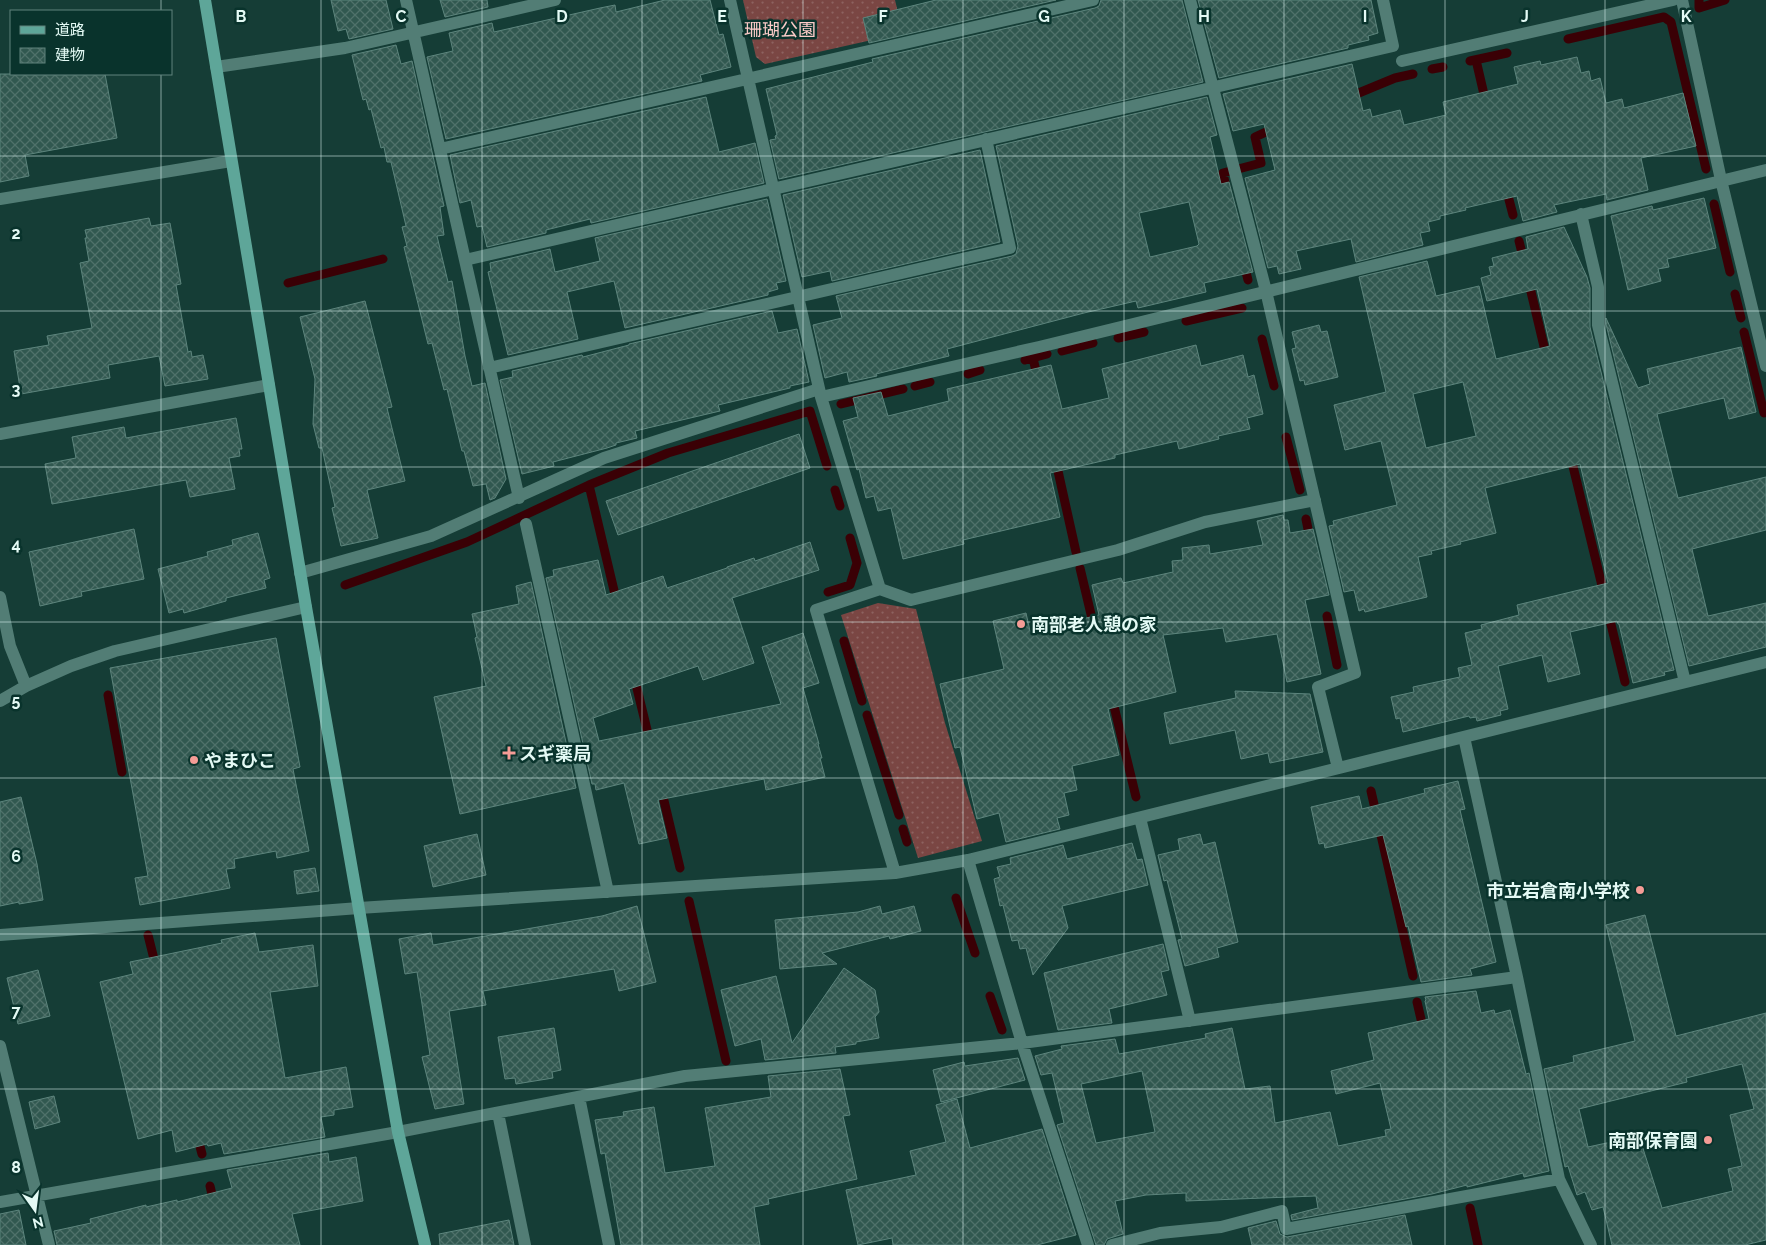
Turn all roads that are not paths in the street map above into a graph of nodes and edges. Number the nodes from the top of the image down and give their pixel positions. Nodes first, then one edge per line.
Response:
1 (205, 0) edge
2 (406, 0) edge
3 (555, 0) edge
4 (730, 0) edge
5 (1093, 0) edge
6 (1190, 0) edge
7 (1383, 0) edge
8 (1673, 0) edge
9 (1682, 0) edge
10 (414, 33) junction
11 (1402, 60) dead end
12 (216, 67) junction
13 (748, 79) junction
14 (1213, 87) junction
15 (986, 140) junction
16 (440, 149) junction
17 (231, 162) junction
18 (1766, 170) edge
19 (1721, 180) junction
20 (773, 188) junction
21 (0, 199) edge
22 (1581, 214) junction
23 (465, 260) junction
24 (1266, 291) junction
25 (798, 297) junction
26 (1766, 366) edge
27 (490, 368) junction
28 (269, 385) junction
29 (820, 393) junction
30 (0, 434) edge
31 (519, 498) junction
32 (1315, 500) junction
33 (526, 524) dead end
34 (300, 573) junction
35 (880, 589) junction
36 (0, 597) edge
37 (306, 607) junction
38 (1766, 662) edge
39 (1685, 682) junction
40 (26, 686) junction
41 (0, 701) edge
42 (1464, 737) junction
43 (1338, 768) junction
44 (1140, 818) junction
45 (968, 860) junction
46 (896, 873) junction
47 (608, 892) junction
48 (359, 908) junction
49 (0, 935) edge
50 (1517, 976) junction
51 (1190, 1021) junction
52 (1022, 1043) junction
53 (0, 1046) edge
54 (3, 1073) edge
55 (579, 1097) junction
56 (498, 1113) junction
57 (398, 1132) junction
58 (1559, 1179) junction
59 (37, 1195) junction
60 (0, 1202) edge
61 (49, 1245) edge
62 (425, 1245) edge
63 (525, 1245) edge
64 (609, 1245) edge
65 (1088, 1245) edge
66 (1112, 1245) edge
67 (1591, 1245) edge

1 - 12 street
2 - 10 street
3 - 10 street
4 - 13 street
5 - 13 street
6 - 14 street
7 - 14 street
8 - 11 street
9 - 19 street
10 - 12 street
10 - 16 street
12 - 17 street
13 - 16 street
13 - 20 street
14 - 15 street
14 - 24 street
15 - 20 street
15 - 25 street
16 - 23 street
17 - 21 street
17 - 28 street
18 - 19 street
19 - 22 street
19 - 26 street
20 - 23 street
20 - 25 street
22 - 24 street
22 - 39 street
23 - 27 street
24 - 29 street
24 - 32 street
25 - 27 street
25 - 29 street
27 - 31 street
28 - 30 street
28 - 34 street
29 - 31 street
29 - 35 street
31 - 34 street
32 - 35 street
32 - 43 street
33 - 47 street
34 - 37 street
35 - 46 street
36 - 40 street
37 - 40 street
37 - 48 street
38 - 39 street
39 - 42 street
40 - 41 street
42 - 43 street
42 - 50 street
43 - 44 street
44 - 45 street
44 - 51 street
45 - 46 street
45 - 52 street
46 - 47 street
47 - 48 street
48 - 49 street
48 - 57 street
50 - 51 street
50 - 58 street
51 - 52 street
52 - 55 street
52 - 65 street
53 - 54 street
54 - 59 street
55 - 56 street
55 - 64 street
56 - 57 street
56 - 63 street
57 - 59 street
57 - 62 street
58 - 66 street
58 - 67 street
59 - 60 street
59 - 61 street

